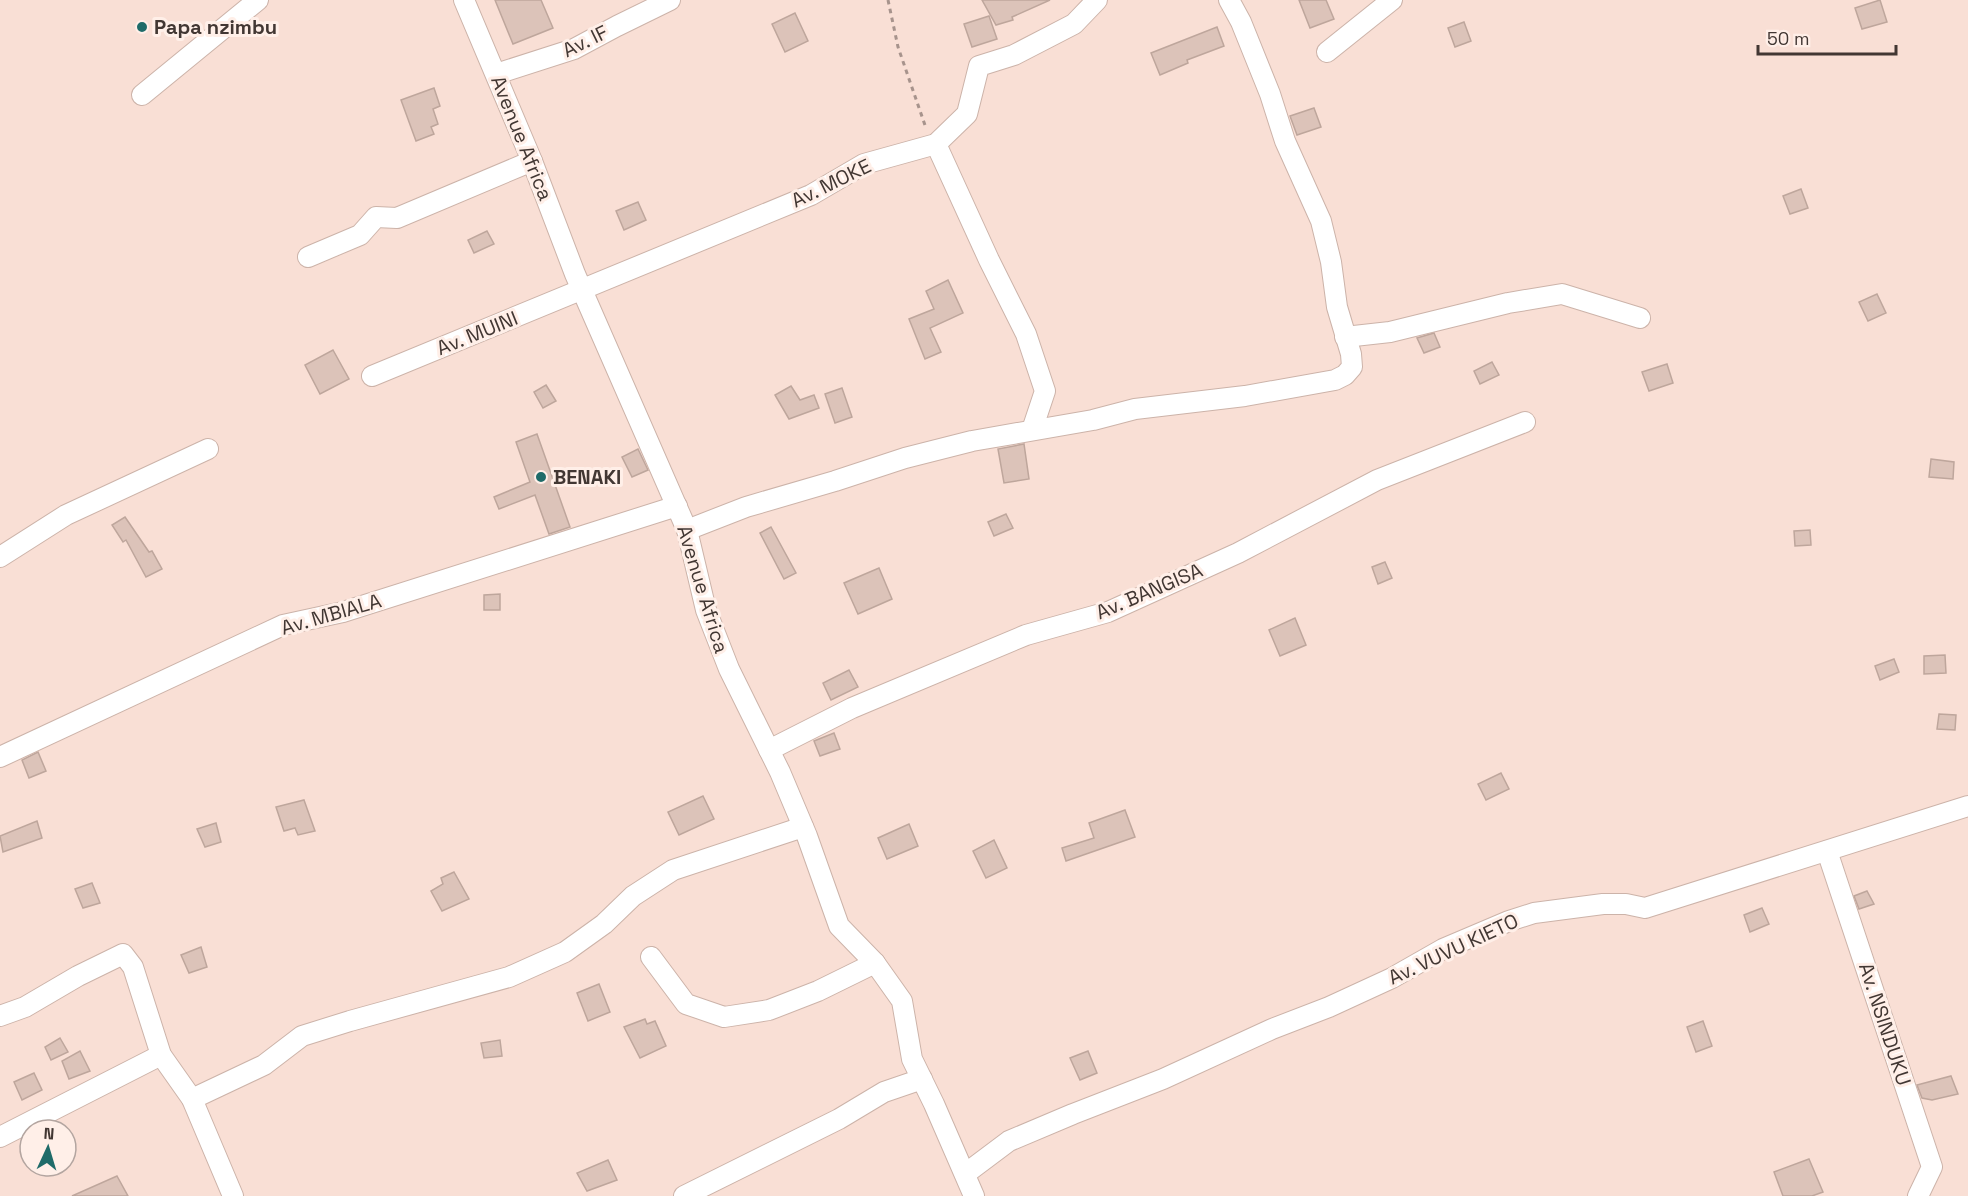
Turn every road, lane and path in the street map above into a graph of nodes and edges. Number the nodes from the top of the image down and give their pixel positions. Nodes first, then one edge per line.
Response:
1 (258, 0) edge
2 (464, 0) edge
3 (670, 0) edge
4 (888, 0) edge
5 (1229, 0) edge
6 (1095, 1) edge
7 (1381, 3) edge
8 (1327, 52) dead end
9 (496, 74) junction
10 (142, 95) dead end
11 (931, 137) junction
12 (532, 161) junction
13 (308, 257) dead end
14 (583, 290) junction
15 (1640, 318) dead end
16 (1345, 337) junction
17 (372, 376) dead end
18 (1525, 422) dead end
19 (1032, 430) junction
20 (208, 449) dead end
21 (676, 506) junction
22 (687, 530) junction
23 (0, 556) edge
24 (770, 750) junction
25 (0, 757) edge
26 (1968, 806) edge
27 (803, 827) junction
28 (1827, 851) junction
29 (651, 957) dead end
30 (875, 963) junction
31 (0, 1016) edge
32 (161, 1055) junction
33 (922, 1079) junction
34 (192, 1099) junction
35 (0, 1137) edge
36 (965, 1174) junction
37 (229, 1194) edge
38 (684, 1196) edge
39 (974, 1196) edge
40 (1918, 1196) edge

1 - 10 street
2 - 9 street, Avenue Africa
3 - 9 street, Av. IF
4 - 11 path
5 - 16 street
6 - 11 street, Av. MOKE
7 - 8 street
9 - 12 street, Avenue Africa
11 - 14 street, Av. MOKE
11 - 19 street
12 - 13 street
12 - 14 street, Avenue Africa
14 - 17 street, Av. MUINI
14 - 21 street, Avenue Africa
15 - 16 street
16 - 19 street
18 - 24 street, Av. BANGISA
19 - 22 street
20 - 23 street
21 - 22 street, Avenue Africa
21 - 25 street, Av. MBIALA
22 - 24 street, Avenue Africa
24 - 27 street, Avenue Africa
26 - 28 street, Av. VUVU KIETO
27 - 30 street, Avenue Africa
27 - 34 street
28 - 36 street, Av. VUVU KIETO
28 - 40 street, Av. NSINDUKU
29 - 30 street
30 - 33 street, Avenue Africa
31 - 32 street
32 - 34 street
32 - 35 street
33 - 36 street, Avenue Africa
33 - 38 street
34 - 37 street
36 - 39 street, Avenue Africa

